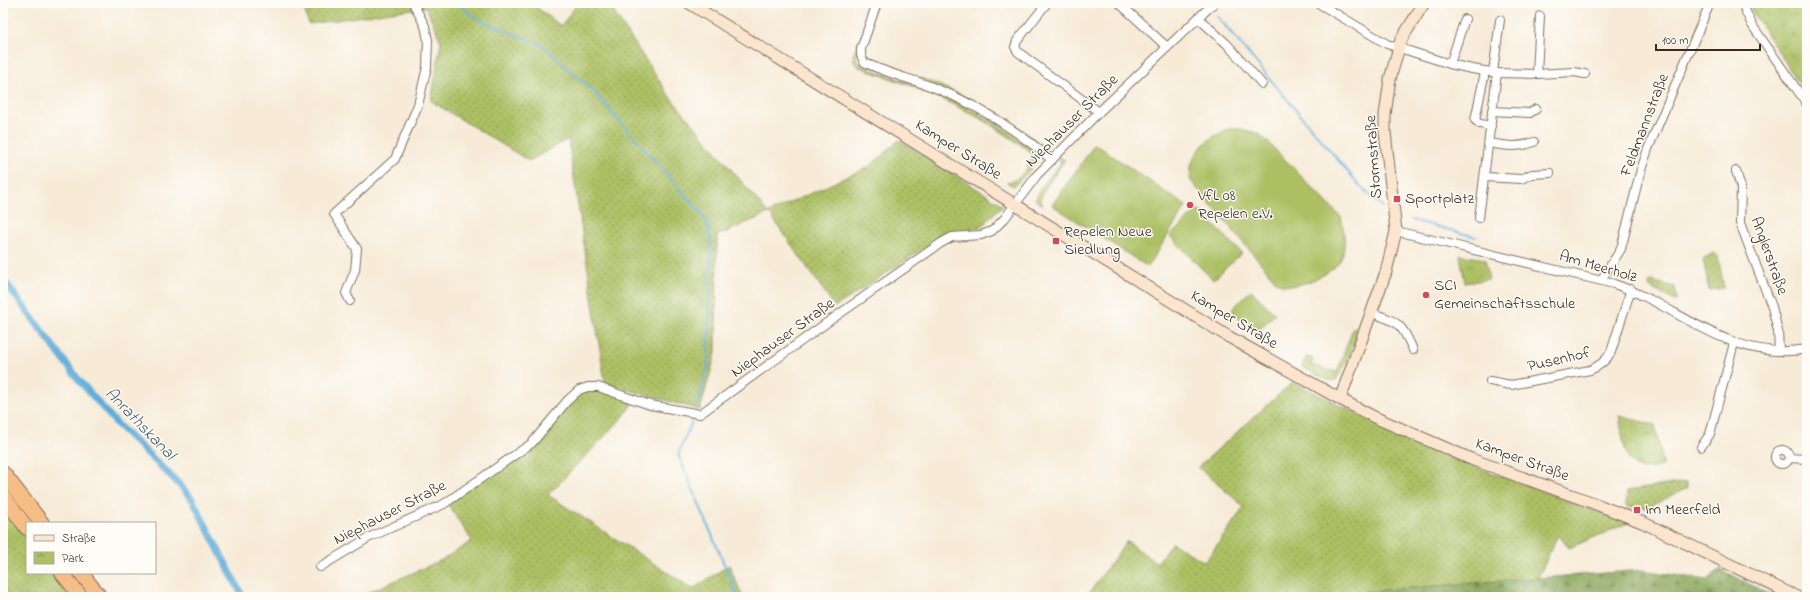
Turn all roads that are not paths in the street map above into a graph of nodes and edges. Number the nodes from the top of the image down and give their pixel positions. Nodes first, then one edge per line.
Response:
1 (413, 3) edge
2 (689, 3) edge
3 (877, 3) edge
4 (1047, 3) edge
5 (1119, 3) edge
6 (1214, 3) edge
7 (1318, 3) edge
8 (1424, 3) edge
9 (1710, 3) edge
10 (1742, 3) edge
11 (1540, 16) dead end
12 (1198, 18) junction
13 (1464, 19) dead end
14 (1500, 20) dead end
15 (1167, 47) junction
16 (1399, 48) junction
17 (1450, 64) junction
18 (1485, 72) junction
19 (1495, 73) junction
20 (1537, 74) junction
21 (1585, 74) dead end
22 (1262, 84) dead end
23 (1807, 104) edge
24 (1536, 110) dead end
25 (1492, 111) junction
26 (1099, 112) junction
27 (1490, 126) junction
28 (1534, 142) dead end
29 (1489, 143) junction
30 (1052, 160) junction
31 (1736, 171) dead end
32 (1550, 172) dead end
33 (1485, 177) junction
34 (1015, 204) junction
35 (1478, 218) dead end
36 (1396, 231) junction
37 (1601, 280) junction
38 (1631, 289) junction
39 (350, 301) dead end
40 (1372, 313) junction
41 (1734, 343) junction
42 (1807, 349) edge
43 (1413, 350) dead end
44 (1779, 351) junction
45 (1490, 381) dead end
46 (1340, 399) junction
47 (1701, 447) dead end
48 (1789, 458) dead end
49 (1807, 459) edge
50 (3, 473) edge
51 (3, 496) edge
52 (41, 522) edge
53 (26, 527) edge
54 (320, 567) dead end
55 (63, 574) edge
56 (82, 574) edge
57 (81, 597) edge
58 (100, 597) edge
59 (1797, 597) edge

1 - 39 street
2 - 34 main road, Kamper Straße
3 - 30 street
4 - 26 street
5 - 15 street
6 - 12 street, Niephauser Straße
7 - 16 street
8 - 16 main road, Stormstraße
9 - 37 street, Feldmannstraße
10 - 23 street
11 - 20 street
12 - 15 street, Niephauser Straße
12 - 22 street
13 - 17 street
14 - 19 street
15 - 26 street, Niephauser Straße
16 - 17 street
16 - 36 main road, Stormstraße
17 - 18 street
18 - 19 street
18 - 27 street
19 - 20 street
19 - 25 street
20 - 21 street
24 - 25 street
25 - 27 street
26 - 30 street, Niephauser Straße
27 - 29 street
28 - 29 street
29 - 33 street
30 - 34 street, Niephauser Straße
31 - 44 street, Anglerstraße
32 - 33 street
33 - 35 street
34 - 46 main road, Kamper Straße
34 - 54 street, Niephauser Straße
36 - 37 street, Am Meerholz
36 - 40 main road, Stormstraße
37 - 38 street, Am Meerholz
38 - 41 street, Am Meerholz
38 - 45 street, Pusenhof
40 - 43 street
40 - 46 main road, Stormstraße
41 - 44 street, Am Meerholz
41 - 47 street
42 - 44 street, Am Meerholz
46 - 59 main road, Kamper Straße
48 - 49 street
50 - 52 highway
51 - 53 highway
55 - 57 highway
56 - 58 highway

